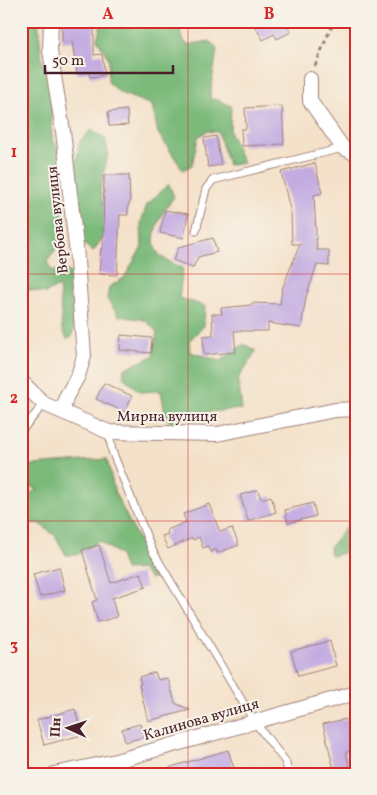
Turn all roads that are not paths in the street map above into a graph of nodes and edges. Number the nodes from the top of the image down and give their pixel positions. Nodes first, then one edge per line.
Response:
1 (51, 21) edge
2 (310, 79) road end
3 (343, 148) junction
4 (356, 155) edge
5 (196, 231) dead end
6 (21, 381) edge
7 (44, 404) junction
8 (356, 409) edge
9 (64, 411) junction
10 (21, 431) edge
11 (109, 432) junction
12 (356, 693) edge
13 (254, 721) junction
14 (54, 774) edge
15 (289, 774) edge

1 - 9 street, Вербова вулиця
2 - 3 street
3 - 4 street
3 - 5 lane
6 - 7 street, Мирна вулиця
7 - 9 street, Мирна вулиця
7 - 10 lane
8 - 11 street, Мирна вулиця
9 - 11 street, Мирна вулиця
11 - 13 lane
12 - 13 street, Калинова вулиця
13 - 14 street, Калинова вулиця
13 - 15 lane

